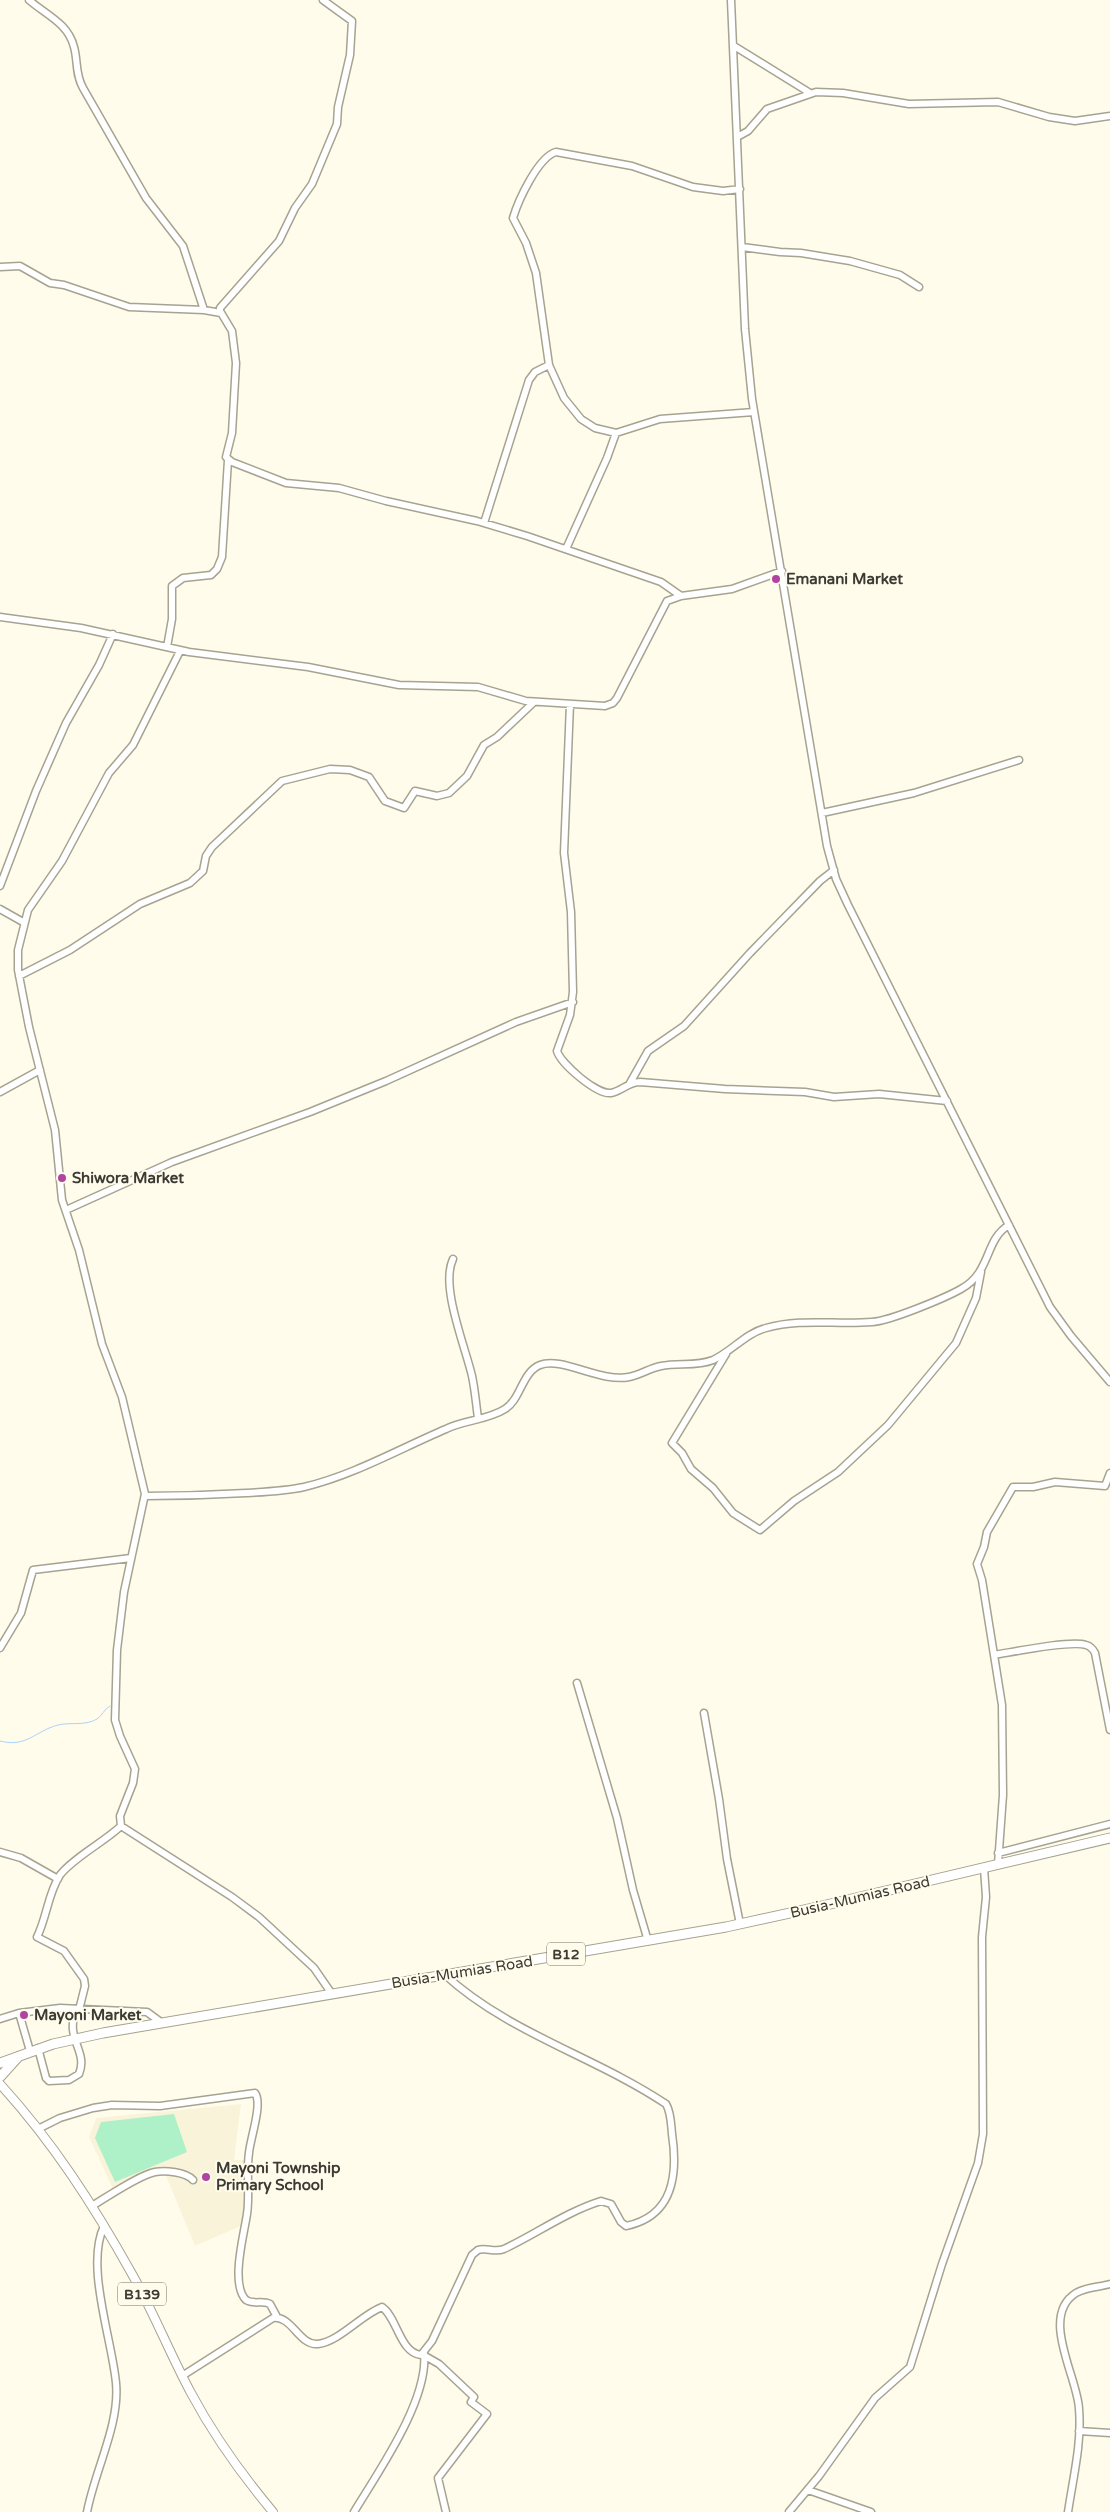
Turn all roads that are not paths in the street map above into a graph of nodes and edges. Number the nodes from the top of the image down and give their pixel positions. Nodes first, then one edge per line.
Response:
1 (29, 0) edge
2 (323, 0) edge
3 (732, 0) edge
4 (734, 46) junction
5 (810, 92) junction
6 (1110, 116) edge
7 (738, 136) junction
8 (740, 189) junction
9 (742, 247) junction
10 (0, 267) edge
11 (919, 288) dead end
12 (204, 310) junction
13 (221, 313) junction
14 (549, 365) junction
15 (754, 412) junction
16 (616, 433) junction
17 (228, 460) junction
18 (484, 523) junction
19 (566, 549) junction
20 (782, 572) junction
21 (681, 596) junction
22 (1, 619) edge
23 (113, 634) junction
24 (167, 648) junction
25 (180, 651) junction
26 (534, 702) junction
27 (570, 704) junction
28 (1019, 760) dead end
29 (822, 813) junction
30 (834, 870) junction
31 (0, 886) edge
32 (0, 909) edge
33 (23, 922) junction
34 (19, 976) junction
35 (573, 1002) junction
36 (40, 1070) junction
37 (630, 1083) junction
38 (0, 1092) edge
39 (947, 1101) junction
40 (66, 1210) junction
41 (1009, 1225) junction
42 (454, 1259) dead end
43 (982, 1271) junction
44 (728, 1352) junction
45 (1110, 1382) edge
46 (478, 1418) junction
47 (1110, 1473) edge
48 (145, 1496) junction
49 (131, 1558) junction
50 (0, 1648) edge
51 (994, 1655) junction
52 (577, 1683) dead end
53 (704, 1712) dead end
54 (1110, 1730) edge
55 (1110, 1824) edge
56 (121, 1826) junction
57 (1110, 1838) edge
58 (0, 1852) edge
59 (998, 1853) junction
60 (998, 1864) junction
61 (984, 1868) junction
62 (58, 1879) junction
63 (740, 1924) junction
64 (648, 1941) junction
65 (444, 1974) junction
66 (332, 1994) junction
67 (77, 2010) junction
68 (19, 2013) junction
69 (0, 2019) edge
70 (162, 2023) junction
71 (76, 2038) junction
72 (34, 2050) junction
73 (19, 2056) junction
74 (1, 2062) edge
75 (0, 2077) edge
76 (0, 2084) edge
77 (40, 2128) junction
78 (192, 2180) dead end
79 (92, 2206) junction
80 (104, 2226) junction
81 (1110, 2284) edge
82 (277, 2318) junction
83 (424, 2355) junction
84 (182, 2376) junction
85 (1080, 2431) junction
86 (1110, 2433) edge
87 (808, 2490) junction
88 (87, 2512) edge
89 (273, 2512) edge
90 (354, 2512) edge
91 (446, 2512) edge
92 (789, 2512) edge
93 (871, 2512) edge
94 (1068, 2512) edge

1 - 12 street
2 - 13 street
3 - 4 street
4 - 5 street
4 - 7 street
5 - 6 street
5 - 7 street
7 - 8 street
8 - 9 street
8 - 14 street
9 - 11 street
9 - 15 street
10 - 12 street
12 - 13 street
13 - 17 street
14 - 16 street
14 - 18 street
15 - 16 street
15 - 20 street
16 - 19 street
17 - 18 street
17 - 24 street
18 - 19 street
19 - 21 street
20 - 21 street
20 - 29 street
21 - 27 street
22 - 23 street
23 - 24 street
23 - 31 street
24 - 25 street
25 - 26 street
25 - 33 street
26 - 27 street
26 - 34 street
27 - 35 street
28 - 29 street
29 - 30 street
30 - 37 street
30 - 39 street
32 - 33 street
33 - 34 street
34 - 36 street
35 - 37 street
35 - 40 street
36 - 38 street
36 - 40 street
37 - 39 street
39 - 41 street
40 - 48 street
41 - 43 street
41 - 45 street
42 - 46 street
43 - 44 street
43 - 44 street
44 - 46 street
46 - 48 street
47 - 51 street
48 - 49 street
49 - 50 street
49 - 56 street
51 - 54 street
51 - 59 street
52 - 64 street
53 - 63 street
55 - 59 street
56 - 62 street
56 - 66 street
57 - 60 highway, Busia-Mumias Road / B12
58 - 62 street
59 - 60 street
60 - 61 highway, Busia-Mumias Road / B12
61 - 63 highway, Busia-Mumias Road / B12
61 - 87 street
62 - 67 street
63 - 64 highway, Busia-Mumias Road / B12
64 - 65 highway, Busia-Mumias Road / B12
65 - 66 highway, Busia-Mumias Road / B12
65 - 83 street
66 - 70 highway, Busia-Mumias Road / B12
67 - 68 street
67 - 70 street
67 - 71 street
68 - 69 street
68 - 72 street
70 - 71 highway, Busia-Mumias Road / B12
71 - 72 highway, Busia-Mumias Road / B12
71 - 72 street
72 - 73 highway, Busia-Mumias Road / B12
73 - 74 highway, Busia-Mumias Road / B12
73 - 75 highway, Busia-Mumias Road / B12
76 - 77 main road, B139
77 - 79 main road, B139
77 - 82 street
78 - 79 street
79 - 80 main road, B139
80 - 84 main road, B139
80 - 88 street
81 - 85 street
82 - 83 street
82 - 84 street
83 - 90 street
83 - 91 street
84 - 89 main road, B139
85 - 86 street
85 - 94 street
87 - 92 street
87 - 93 street

